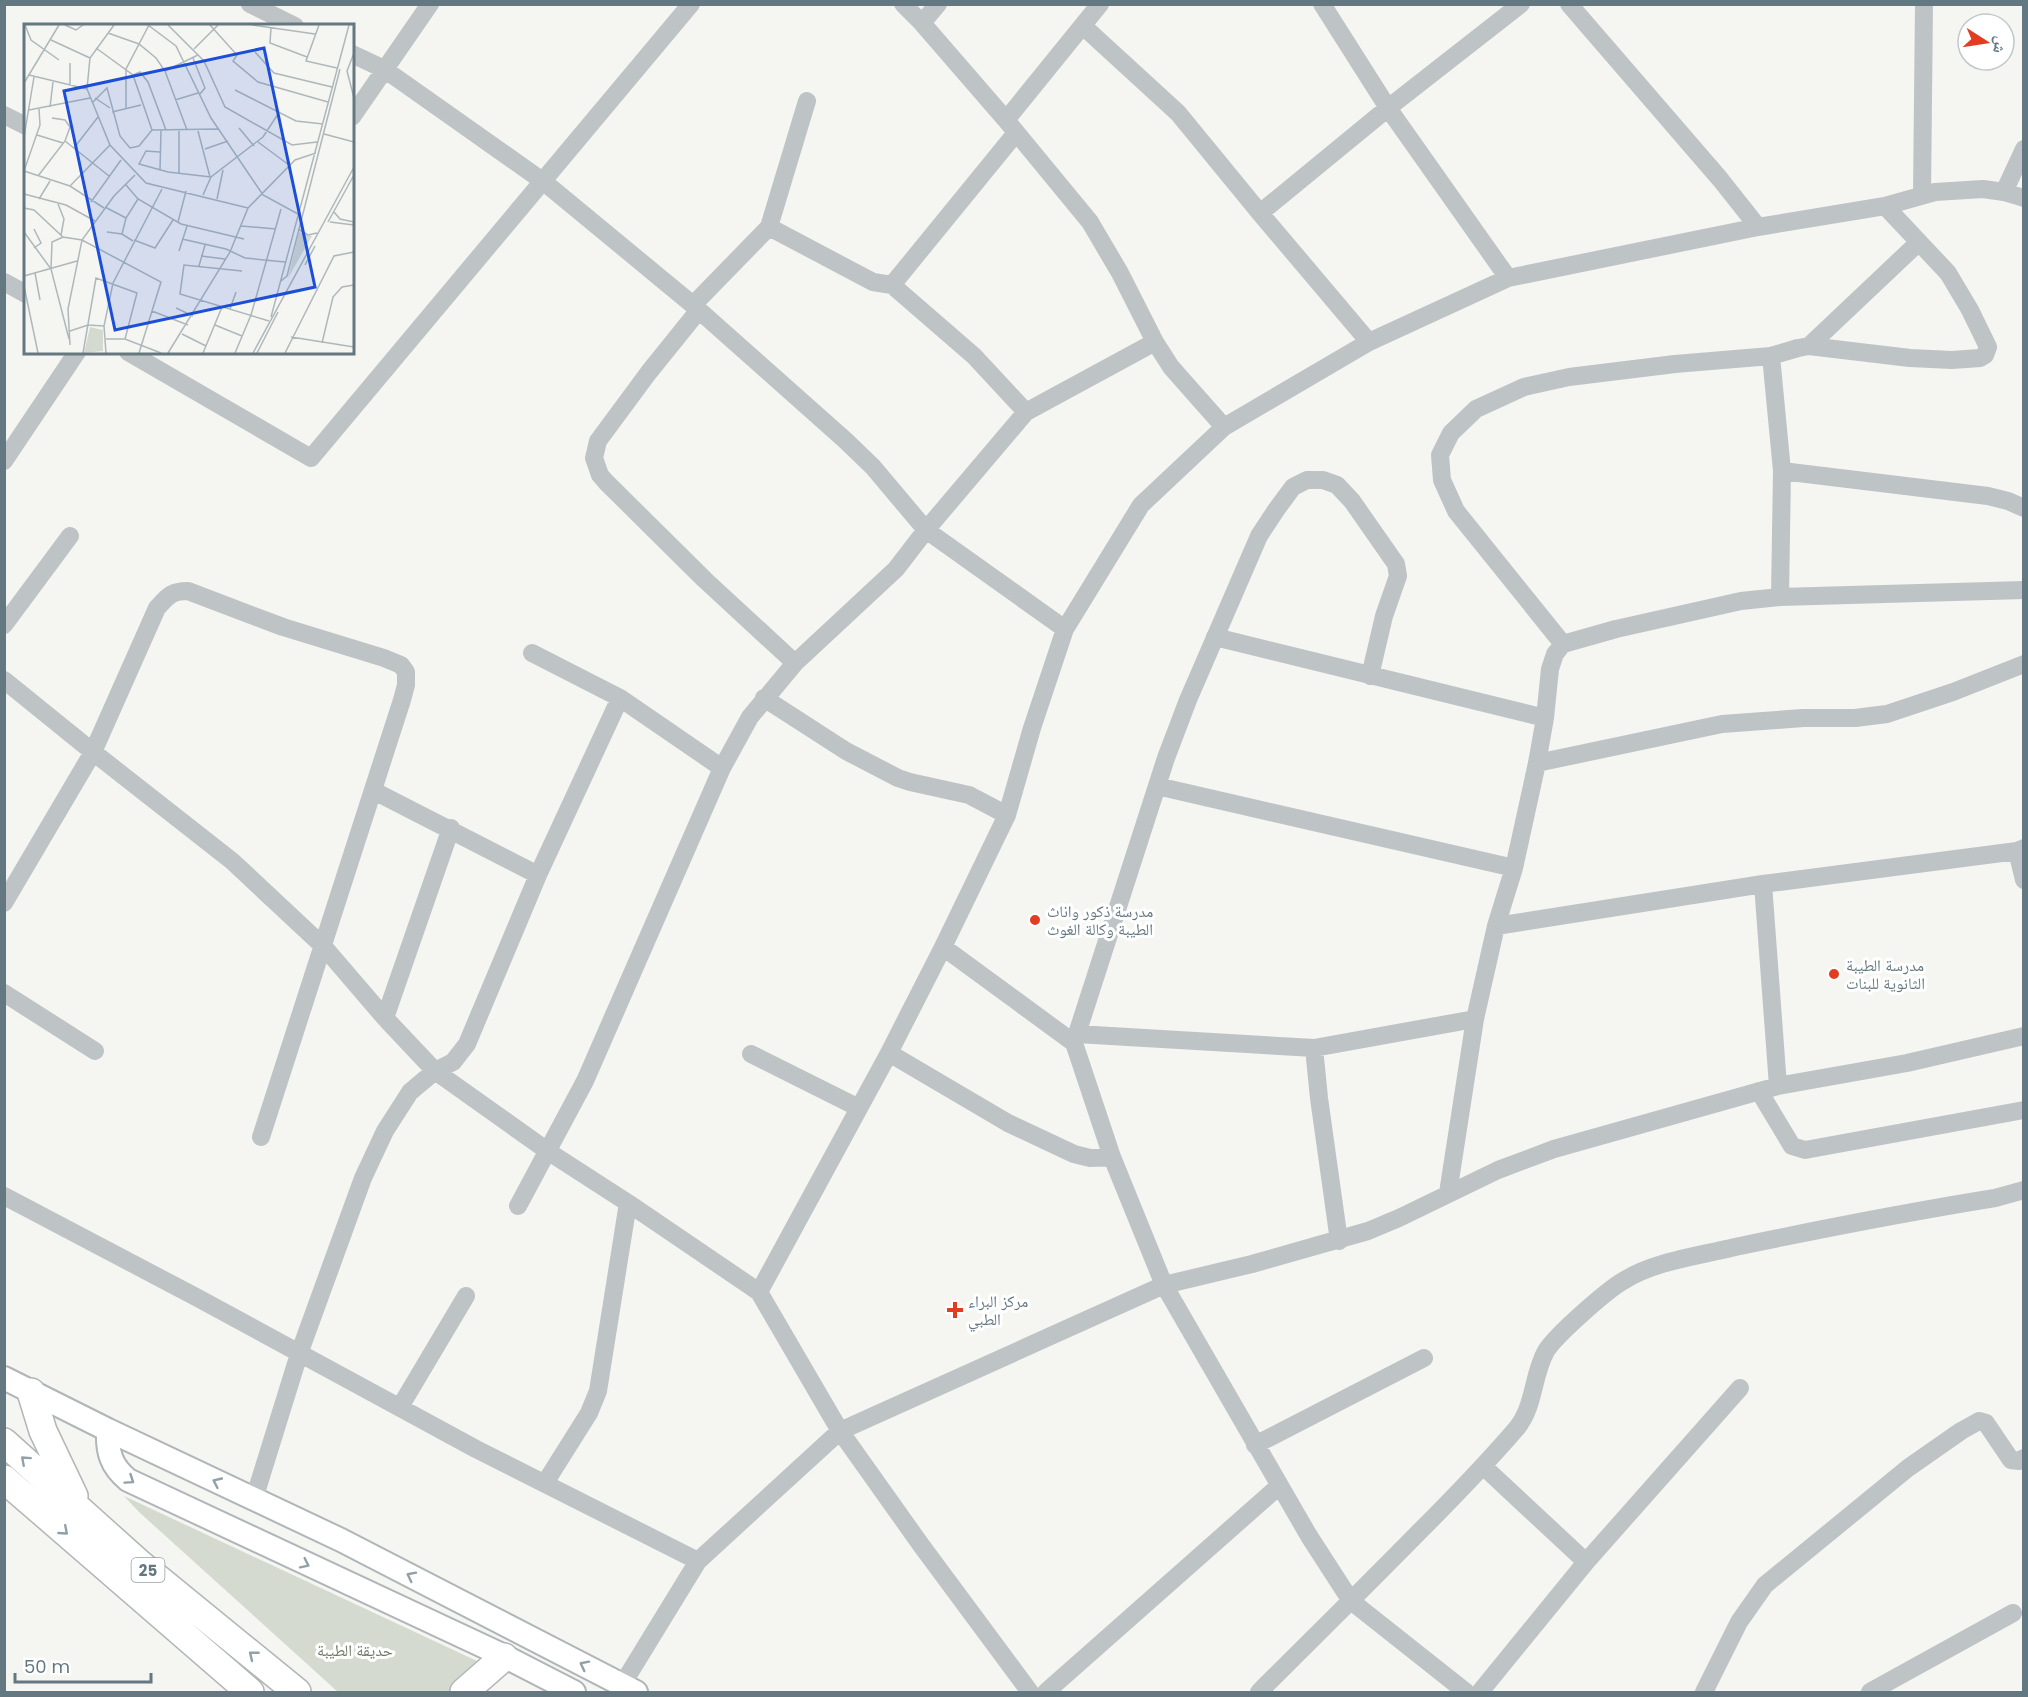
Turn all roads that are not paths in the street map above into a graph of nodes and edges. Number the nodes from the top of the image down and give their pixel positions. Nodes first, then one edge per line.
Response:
1 (250, 4) edge
2 (429, 4) edge
3 (691, 4) edge
4 (903, 4) edge
5 (938, 4) edge
6 (1100, 4) edge
7 (1322, 4) edge
8 (1521, 4) edge
9 (1569, 4) edge
10 (1923, 4) edge
11 (922, 23) junction
12 (291, 24) edge
13 (1083, 26) junction
14 (354, 55) edge
15 (384, 69) junction
16 (807, 101) dead end
17 (1388, 108) junction
18 (354, 114) edge
19 (4, 115) edge
20 (24, 125) edge
21 (1011, 127) junction
22 (2024, 149) edge
23 (544, 182) junction
24 (2004, 192) junction
25 (1922, 195) junction
26 (2024, 198) edge
27 (1885, 206) junction
28 (1260, 213) junction
29 (769, 227) junction
30 (1758, 227) junction
31 (1919, 242) junction
32 (1508, 278) junction
33 (4, 282) edge
34 (892, 285) junction
35 (24, 293) edge
36 (696, 308) junction
37 (1155, 342) junction
38 (1369, 342) junction
39 (1809, 346) junction
40 (76, 354) edge
41 (131, 354) edge
42 (1771, 356) junction
43 (1026, 412) junction
44 (1224, 427) junction
45 (4, 461) edge
46 (1782, 471) junction
47 (2024, 508) edge
48 (926, 530) junction
49 (70, 536) dead end
50 (2024, 590) edge
51 (1780, 597) junction
52 (4, 625) edge
53 (1065, 629) junction
54 (1215, 637) junction
55 (1563, 644) junction
56 (532, 653) dead end
57 (795, 663) junction
58 (2024, 664) edge
59 (1370, 676) junction
60 (4, 680) edge
61 (620, 698) junction
62 (764, 698) junction
63 (1545, 718) junction
64 (93, 752) junction
65 (1537, 763) junction
66 (722, 768) junction
67 (1157, 786) junction
68 (374, 791) junction
69 (1007, 815) junction
70 (451, 828) junction
71 (2020, 850) edge
72 (1514, 868) junction
73 (538, 875) junction
74 (2024, 880) edge
75 (1763, 884) junction
76 (4, 903) edge
77 (1497, 926) junction
78 (324, 947) junction
79 (943, 947) junction
80 (4, 993) edge
81 (385, 1018) junction
82 (1475, 1019) junction
83 (2024, 1036) edge
84 (1075, 1038) junction
85 (1314, 1048) junction
86 (95, 1051) dead end
87 (889, 1053) junction
88 (751, 1054) dead end
89 (435, 1071) junction
90 (1778, 1086) junction
91 (1759, 1091) junction
92 (859, 1108) junction
93 (2024, 1110) edge
94 (261, 1137) dead end
95 (549, 1152) junction
96 (1112, 1157) junction
97 (2024, 1190) edge
98 (1448, 1193) junction
99 (4, 1196) edge
100 (628, 1203) junction
101 (518, 1206) dead end
102 (1339, 1240) junction
103 (1164, 1285) junction
104 (759, 1292) junction
105 (466, 1296) dead end
106 (298, 1354) junction
107 (1424, 1358) dead end
108 (4, 1378) edge
109 (1740, 1388) dead end
110 (31, 1392) junction
111 (400, 1407) junction
112 (108, 1430) junction
113 (840, 1431) junction
114 (4, 1442) edge
115 (1255, 1445) junction
116 (2024, 1458) edge
117 (1483, 1466) junction
118 (4, 1479) edge
119 (545, 1483) junction
120 (1279, 1486) junction
121 (254, 1499) junction
122 (80, 1508) junction
123 (698, 1561) junction
124 (1586, 1562) junction
125 (1351, 1601) junction
126 (2013, 1613) dead end
127 (504, 1657) junction
128 (629, 1689) edge
129 (250, 1692) edge
130 (297, 1692) edge
131 (464, 1692) edge
132 (574, 1692) edge
133 (1030, 1692) edge
134 (1046, 1692) edge
135 (1259, 1692) edge
136 (1466, 1692) edge
137 (1480, 1692) edge
138 (1704, 1692) edge
139 (1870, 1692) edge

1 - 12 street
2 - 15 street
3 - 23 street
4 - 11 street
5 - 11 street
6 - 13 street
7 - 17 street
8 - 17 street
9 - 30 street
10 - 25 street
11 - 21 street
13 - 21 street
13 - 28 street
14 - 15 street
15 - 18 street
15 - 23 street
16 - 29 street
17 - 28 street
17 - 32 street
19 - 20 street
21 - 34 street
21 - 37 street
22 - 24 street
23 - 36 street
23 - 41 street
24 - 25 street
24 - 26 street
25 - 27 street
27 - 30 street
27 - 31 street
28 - 38 street
29 - 34 street
29 - 36 street
30 - 32 street
31 - 39 street
31 - 39 street
32 - 38 street
33 - 35 street
34 - 43 street
36 - 48 street
36 - 57 street
37 - 43 street
37 - 44 street
38 - 44 street
39 - 42 street
40 - 45 street
42 - 46 street
42 - 55 street
43 - 48 street
44 - 53 street
46 - 47 street
46 - 51 street
48 - 53 street
48 - 57 street
49 - 52 street
50 - 51 street
51 - 55 street
53 - 69 street
54 - 59 street
54 - 59 street
54 - 67 street
55 - 63 street
56 - 61 street
57 - 62 street
58 - 65 street
59 - 63 street
60 - 64 street
61 - 66 street
61 - 73 street
62 - 66 street
62 - 69 street
63 - 65 street
64 - 68 street
64 - 76 street
64 - 78 street
65 - 72 street
66 - 95 street
67 - 72 street
67 - 84 street
68 - 70 street
68 - 78 street
69 - 79 street
70 - 73 street
70 - 81 street
71 - 74 street
71 - 75 street
72 - 77 street
73 - 89 street
75 - 77 street
75 - 90 street
77 - 82 street
78 - 81 street
78 - 94 street
79 - 84 street
79 - 87 street
80 - 86 street
81 - 89 street
82 - 85 street
82 - 98 street
83 - 90 street
84 - 85 street
84 - 96 street
85 - 102 street
87 - 92 street
87 - 96 street
88 - 92 street
89 - 95 street
89 - 106 street
90 - 91 street
91 - 93 street
91 - 98 street
92 - 104 street
95 - 100 street
95 - 101 street
96 - 103 street
97 - 117 street
98 - 102 street
99 - 106 street
100 - 104 street
100 - 119 street
102 - 103 street
103 - 113 street
103 - 115 street
104 - 113 street
105 - 111 street
106 - 111 street
106 - 121 street
107 - 115 street
108 - 110 main road
109 - 124 street
110 - 112 main road
110 - 122 highway
111 - 119 street
121 -> 112 main road
112 -> 127 main road
113 - 123 street
113 - 133 street
122 -> 114 highway, 25
115 - 120 street
116 - 138 street
117 - 124 street
117 - 125 street
118 -> 129 highway, 25
119 - 123 street
120 - 125 street
120 - 134 street
128 -> 121 main road
130 -> 122 highway, 25
123 - 128 street
124 - 137 street
125 - 135 street
125 - 136 street
126 - 139 street
127 - 131 highway
127 - 132 main road

